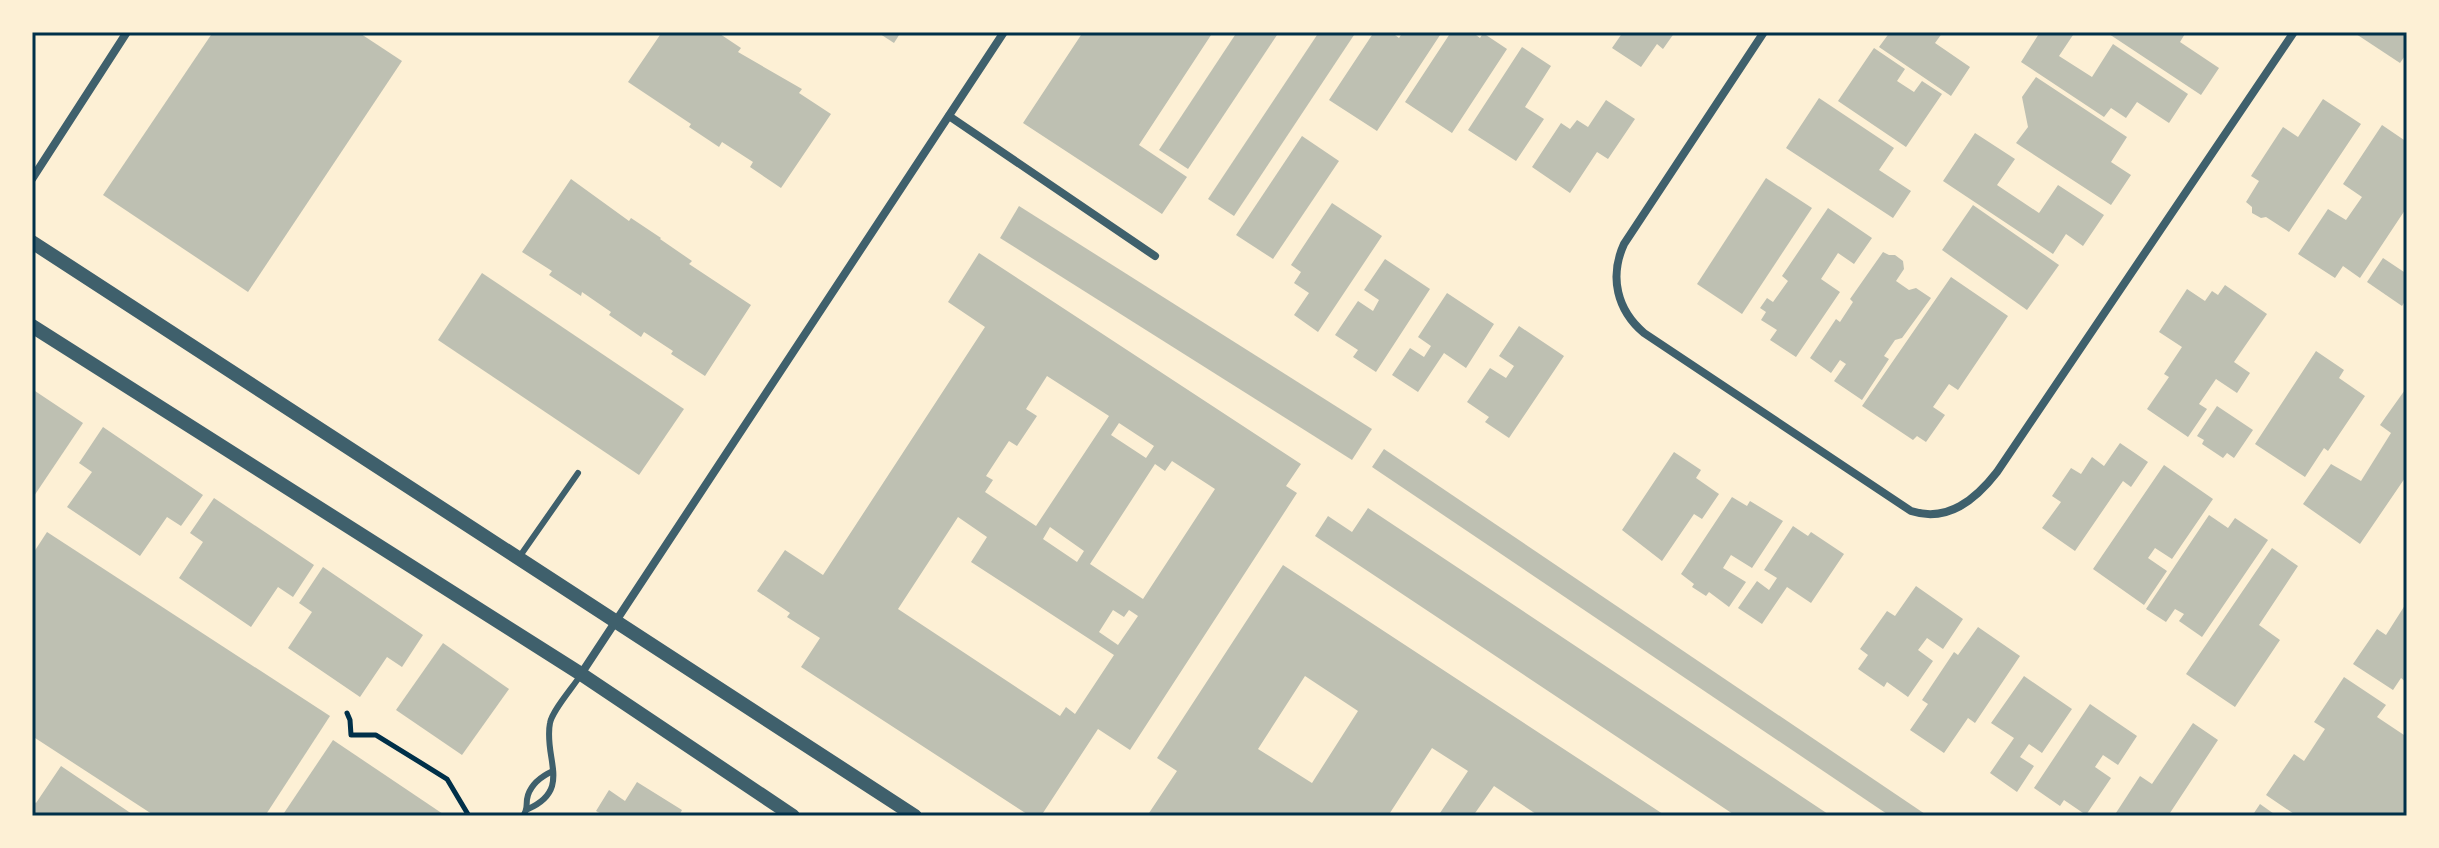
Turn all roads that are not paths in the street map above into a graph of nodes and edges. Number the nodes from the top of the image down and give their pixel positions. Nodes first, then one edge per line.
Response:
1 (127, 32) edge
2 (1004, 32) edge
3 (1764, 32) edge
4 (2292, 35) edge
5 (949, 116) junction
6 (32, 179) edge
7 (32, 242) edge
8 (1155, 256) dead end
9 (32, 326) edge
10 (578, 473) dead end
11 (518, 559) junction
12 (616, 623) junction
13 (581, 674) junction
14 (553, 771) junction
15 (526, 813) edge
16 (793, 816) edge
17 (915, 816) edge

1 - 6 street
2 - 5 street
3 - 4 street
5 - 8 street
5 - 12 street
7 - 11 street
9 - 13 street
10 - 11 lane
11 - 12 street
12 - 13 street
12 - 17 street
13 - 14 lane
13 - 16 street
14 - 15 lane
14 - 15 lane

